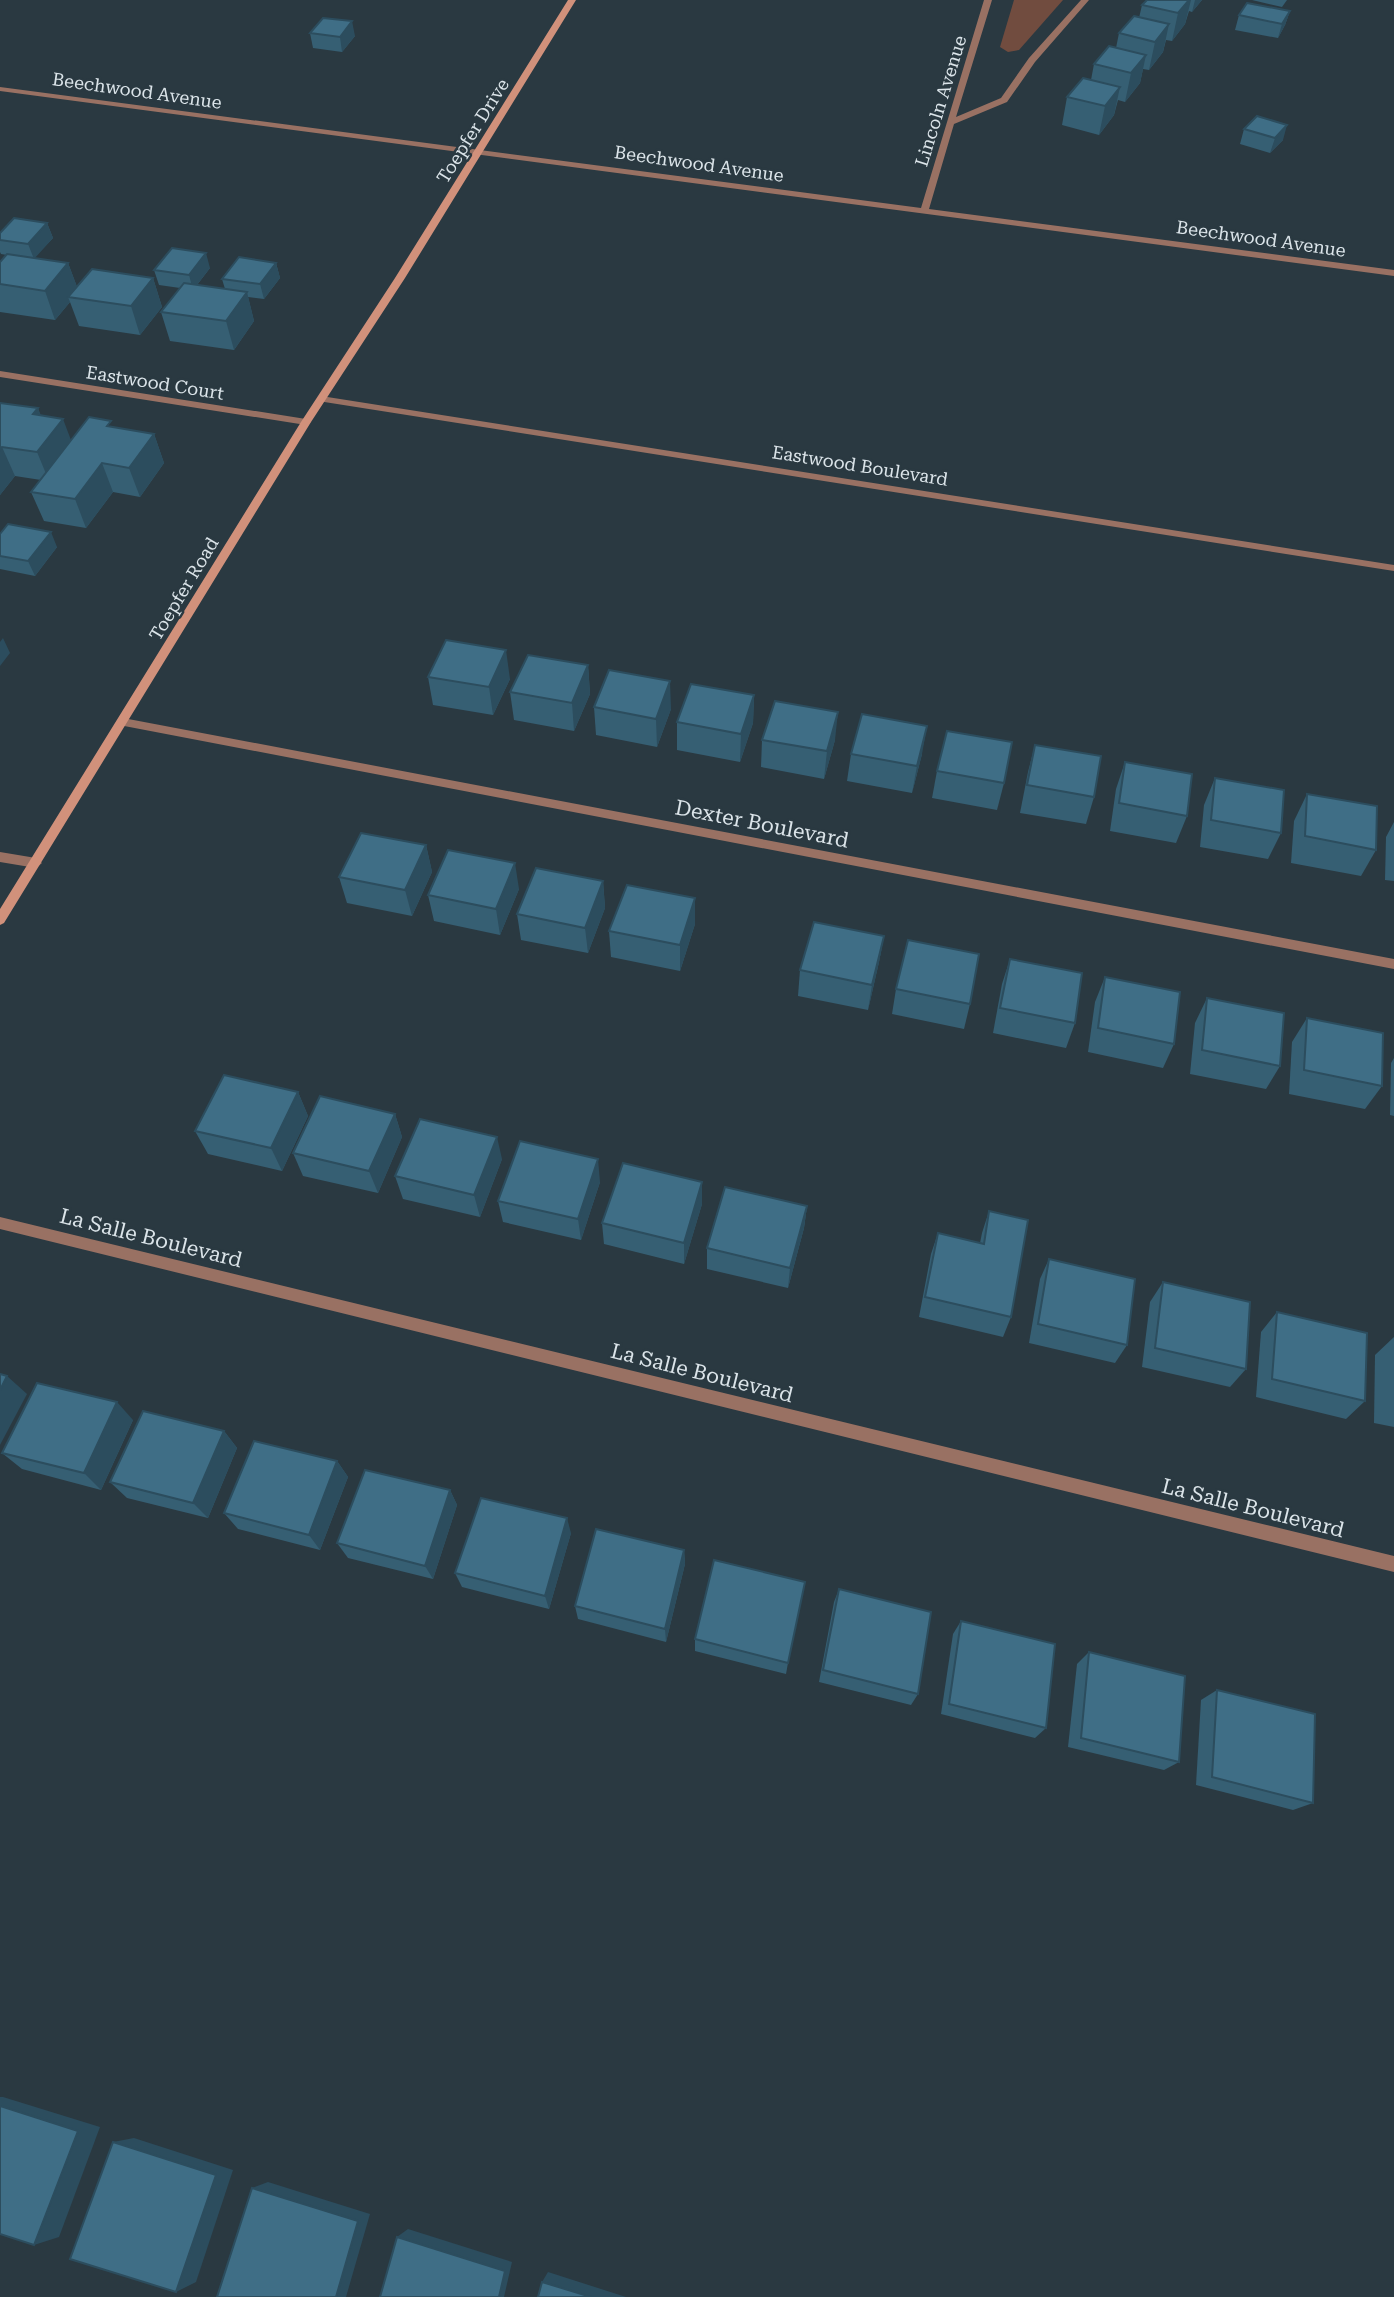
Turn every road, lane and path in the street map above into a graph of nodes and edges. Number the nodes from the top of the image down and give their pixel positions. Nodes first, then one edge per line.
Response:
1 (572, 0) edge
2 (988, 0) edge
3 (1085, 0) edge
4 (0, 89) edge
5 (950, 123) junction
6 (479, 152) junction
7 (924, 211) junction
8 (1394, 273) edge
9 (400, 278) joint
10 (0, 374) edge
11 (321, 399) junction
12 (306, 422) junction
13 (1394, 568) edge
14 (123, 722) junction
15 (0, 857) edge
16 (36, 863) junction
17 (0, 920) edge
18 (1394, 964) edge
19 (0, 1223) edge
20 (1394, 1564) edge

1 - 6 street, Toepfer Drive
2 - 5 street, Lincoln Avenue
3 - 5 street
4 - 6 street, Beechwood Avenue
5 - 7 street, Lincoln Avenue
6 - 7 street, Beechwood Avenue
6 - 9 street, Toepfer Drive
7 - 8 street, Beechwood Avenue
9 - 11 street, Toepfer Road
10 - 12 street, Eastwood Court
11 - 12 street, Toepfer Road
11 - 13 street, Eastwood Boulevard
12 - 14 street, Toepfer Road
14 - 16 street, Toepfer Road
14 - 18 street, Dexter Boulevard
15 - 16 street
16 - 17 street, Toepfer Road
19 - 20 street, La Salle Boulevard

